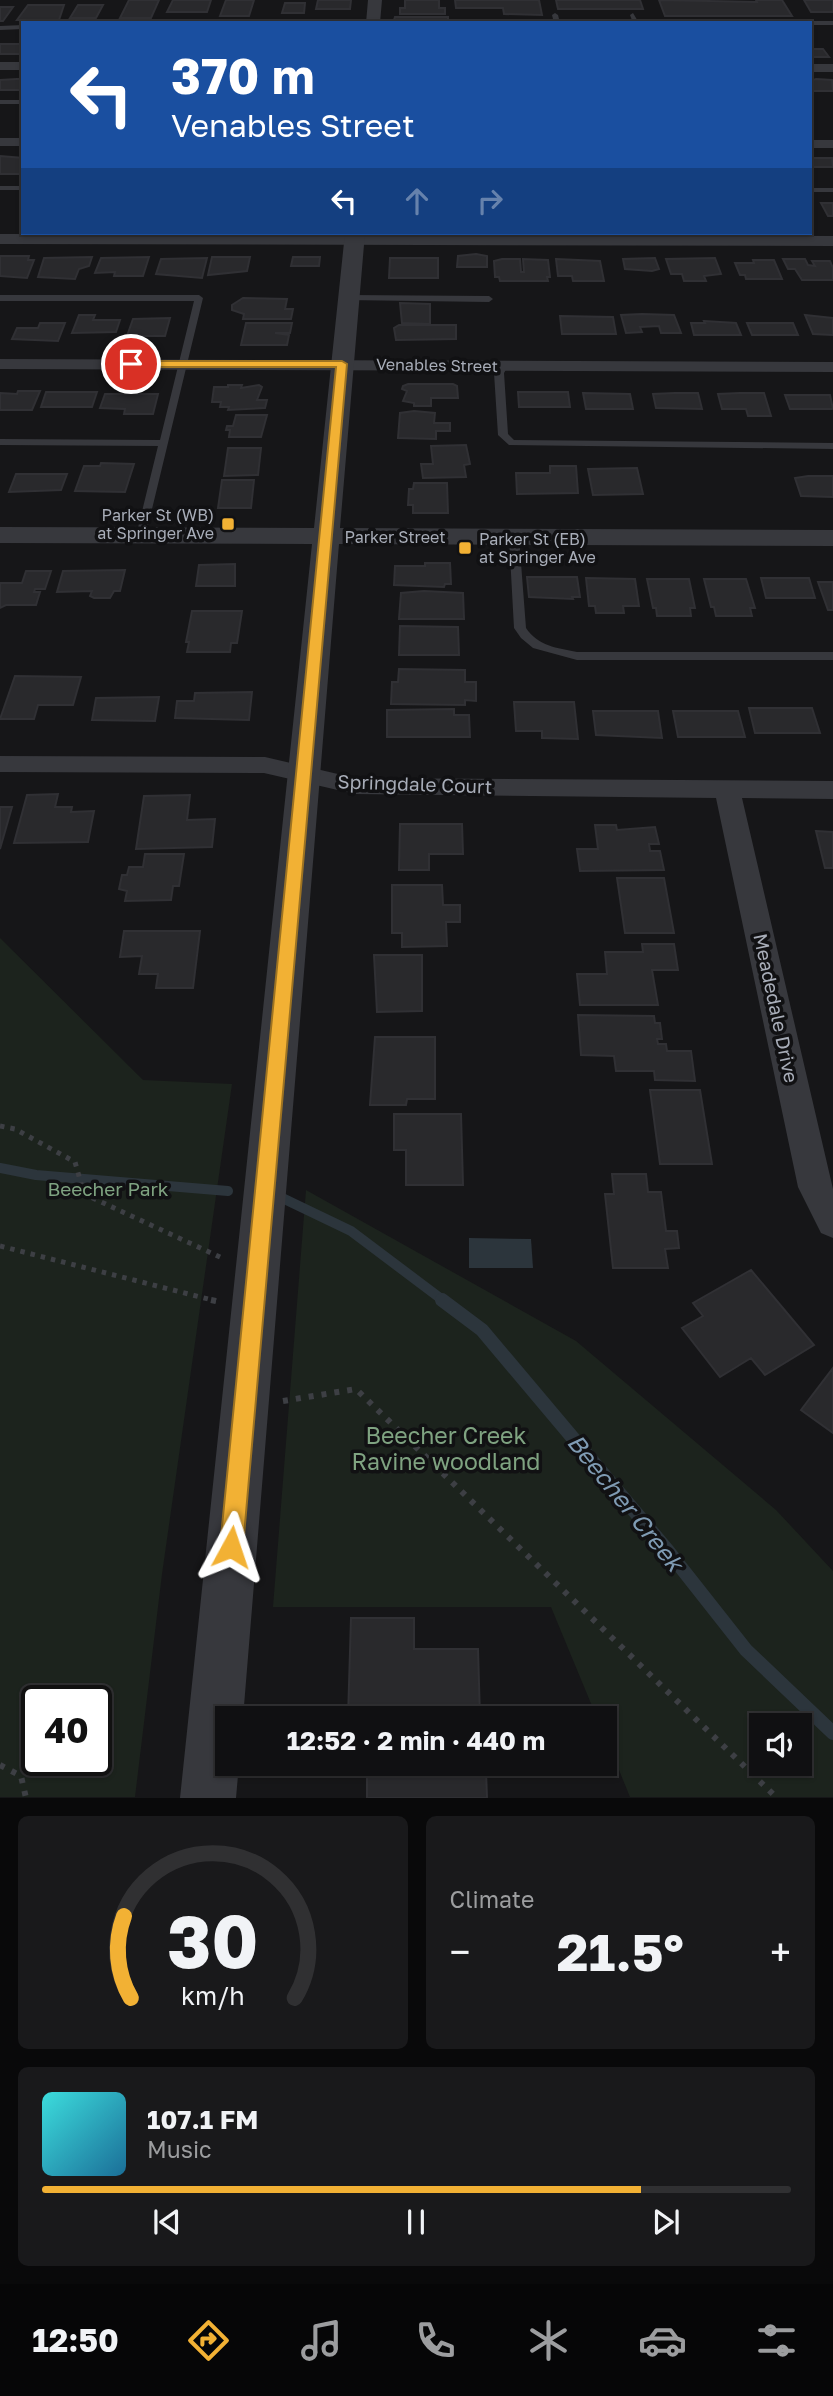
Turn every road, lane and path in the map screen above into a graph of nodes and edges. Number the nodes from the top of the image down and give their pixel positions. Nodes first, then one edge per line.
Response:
1 (375, 0) edge
2 (555, 15) dead end
3 (633, 15) dead end
4 (373, 21) edge
5 (556, 21) edge
6 (635, 21) edge
7 (812, 23) edge
8 (833, 23) edge
9 (0, 27) edge
10 (21, 27) edge
11 (0, 66) edge
12 (21, 66) edge
13 (812, 68) edge
14 (833, 68) edge
15 (0, 102) edge
16 (21, 102) edge
17 (0, 142) edge
18 (21, 142) edge
19 (812, 144) edge
20 (833, 144) edge
21 (0, 188) edge
22 (21, 188) edge
23 (812, 190) edge
24 (833, 190) edge
25 (355, 236) edge
26 (0, 239) edge
27 (833, 241) edge
28 (0, 298) edge
29 (348, 298) junction
30 (489, 299) dead end
31 (0, 364) edge
32 (183, 364) junction
33 (342, 364) junction
34 (504, 366) junction
35 (833, 367) edge
36 (0, 442) edge
37 (163, 443) junction
38 (833, 446) edge
39 (0, 535) edge
40 (141, 536) junction
41 (325, 537) junction
42 (514, 537) junction
43 (833, 538) edge
44 (833, 656) edge
45 (0, 764) edge
46 (303, 776) junction
47 (727, 790) junction
48 (833, 790) edge
49 (0, 1126) edge
50 (833, 1223) edge
51 (0, 1245) edge
52 (223, 1259) dead end
53 (253, 1311) junction
54 (244, 1408) junction
55 (0, 1765) edge
56 (26, 1797) edge
57 (208, 1797) edge
58 (777, 1797) edge

1 - 4 street
2 - 5 lane
3 - 6 lane
7 - 8 lane
9 - 10 lane
11 - 12 street
13 - 14 street
15 - 16 lane
17 - 18 street
19 - 20 street
21 - 22 lane
23 - 24 lane
25 - 26 street
25 - 27 street
25 - 29 street
28 - 32 lane
29 - 30 lane
29 - 33 street
31 - 32 street, Venables Street
32 - 33 street, Venables Street
32 - 37 lane
33 - 34 street, Venables Street
33 - 41 street
34 - 35 street, Venables Street
34 - 38 lane
36 - 37 lane
37 - 40 lane
39 - 40 street, Parker Street
40 - 41 street, Parker Street
41 - 42 street, Parker Street
41 - 46 street
42 - 43 street, Parker Street
42 - 44 lane
45 - 46 street, Springdale Court
46 - 47 street, Springdale Court
46 - 53 street
47 - 48 street, Springdale Court
47 - 50 street, Meadedale Drive
49 - 52 path
51 - 53 path
53 - 54 street
54 - 57 street
54 - 58 path
55 - 56 path

